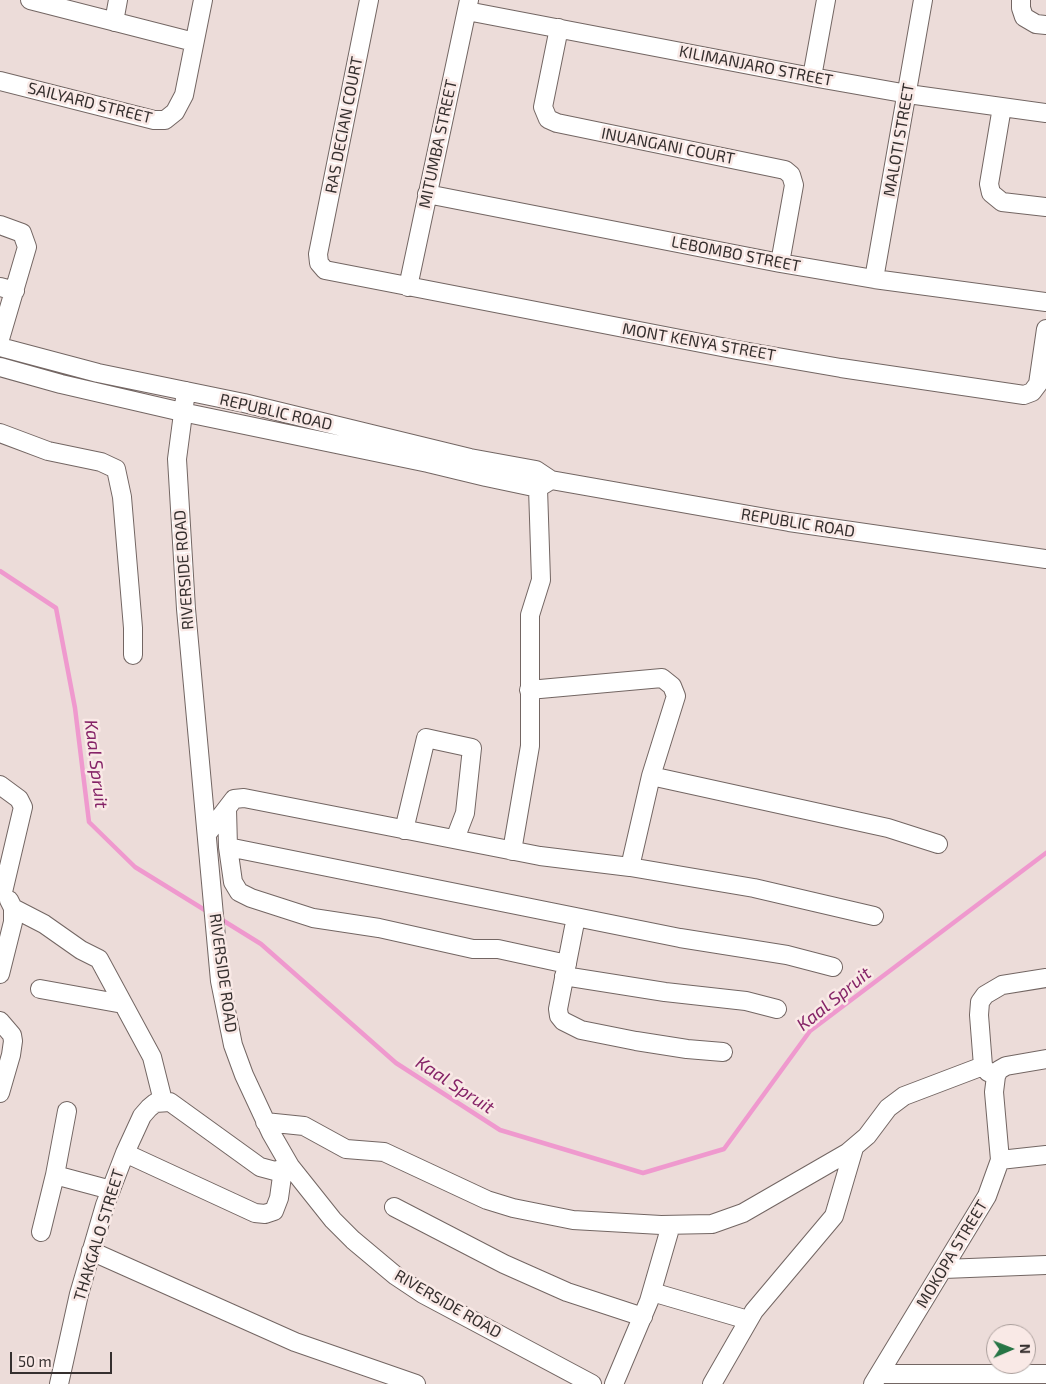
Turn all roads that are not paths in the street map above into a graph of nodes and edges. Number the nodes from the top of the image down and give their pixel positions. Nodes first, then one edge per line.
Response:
1 (30, 0) edge
2 (118, 0) edge
3 (203, 0) edge
4 (369, 0) edge
5 (826, 0) edge
6 (923, 0) edge
7 (1021, 0) edge
8 (468, 5) edge
9 (114, 22) junction
10 (1046, 25) edge
11 (560, 28) junction
12 (194, 42) junction
13 (812, 77) junction
14 (0, 81) edge
15 (908, 94) junction
16 (1002, 107) junction
17 (1046, 113) edge
18 (427, 194) junction
19 (1046, 207) edge
20 (0, 225) edge
21 (319, 250) joint
22 (780, 263) junction
23 (874, 279) junction
24 (408, 287) junction
25 (7, 289) edge
26 (1046, 302) edge
27 (1046, 329) edge
28 (0, 338) edge
29 (0, 347) edge
30 (0, 367) edge
31 (186, 391) junction
32 (182, 412) junction
33 (0, 433) edge
34 (544, 484) junction
35 (1046, 559) edge
36 (132, 655) dead end
37 (529, 690) junction
38 (651, 776) junction
39 (0, 785) edge
40 (227, 809) junction
41 (404, 830) junction
42 (207, 834) junction
43 (455, 839) junction
44 (938, 844) dead end
45 (228, 847) junction
46 (512, 851) junction
47 (630, 867) junction
48 (1, 892) edge
49 (13, 908) junction
50 (874, 916) dead end
51 (576, 917) junction
52 (833, 967) dead end
53 (566, 970) junction
54 (0, 974) edge
55 (1046, 978) edge
56 (40, 989) dead end
57 (123, 1004) junction
58 (777, 1009) dead end
59 (0, 1021) edge
60 (723, 1052) dead end
61 (1046, 1059) edge
62 (990, 1071) junction
63 (0, 1093) edge
64 (162, 1101) junction
65 (67, 1111) dead end
66 (265, 1122) junction
67 (854, 1148) junction
68 (125, 1153) junction
69 (1046, 1155) edge
70 (1000, 1160) junction
71 (286, 1167) junction
72 (55, 1175) junction
73 (111, 1190) junction
74 (394, 1207) dead end
75 (670, 1225) junction
76 (41, 1232) dead end
77 (91, 1252) junction
78 (1046, 1265) edge
79 (944, 1268) junction
80 (652, 1292) junction
81 (643, 1317) junction
82 (748, 1320) junction
83 (1046, 1374) edge
84 (876, 1379) edge
85 (59, 1384) edge
86 (416, 1384) edge
87 (592, 1384) edge
88 (614, 1384) edge
89 (712, 1384) edge

1 - 9 street
2 - 9 street
3 - 12 street
4 - 21 street, RAS DECIAN COURT
5 - 13 street
6 - 15 street, MALOTI STREET
7 - 10 street
8 - 11 street, KILIMANJARO STREET
8 - 18 street, MITUMBA STREET
9 - 12 street
11 - 13 street, KILIMANJARO STREET
11 - 22 street, INUANGANI COURT
12 - 14 street, SAILYARD STREET
13 - 15 street, KILIMANJARO STREET
15 - 16 street, KILIMANJARO STREET
15 - 23 street, MALOTI STREET
16 - 17 street, KILIMANJARO STREET
16 - 19 street
18 - 22 street, LEBOMBO STREET
18 - 24 street, MITUMBA STREET
20 - 25 street
21 - 24 street, MONT KENYA STREET
22 - 23 street, LEBOMBO STREET
23 - 26 street, LEBOMBO STREET
24 - 27 street, MONT KENYA STREET
25 - 28 street
29 - 31 street, REPUBLIC ROAD
30 - 32 street, REPUBLIC ROAD
31 - 32 street, RIVERSIDE ROAD
31 - 34 street, REPUBLIC ROAD
32 - 34 street, REPUBLIC ROAD
32 - 42 street, RIVERSIDE ROAD
33 - 36 street
34 - 35 street, REPUBLIC ROAD
34 - 37 street
37 - 38 street
37 - 46 street
38 - 44 street
38 - 47 street
39 - 48 street
40 - 41 street
40 - 42 street
40 - 45 street
41 - 43 street
41 - 43 street
42 - 66 street, RIVERSIDE ROAD
43 - 46 street
45 - 51 street
45 - 53 street
46 - 47 street
47 - 50 street
48 - 49 street
49 - 54 street
49 - 57 street
51 - 52 street
51 - 53 street
53 - 58 street
53 - 60 street
55 - 62 street
56 - 57 street
57 - 64 street
59 - 63 street
61 - 62 street
62 - 67 street
62 - 70 street
64 - 68 street, THAKGALO STREET
64 - 71 street
65 - 72 street
66 - 71 street, RIVERSIDE ROAD
66 - 75 street
67 - 75 street
67 - 82 street
68 - 71 street
68 - 73 street, THAKGALO STREET
69 - 70 street
70 - 79 street, MOKOPA STREET
71 - 87 street, RIVERSIDE ROAD
72 - 73 street
72 - 76 street
73 - 77 street, THAKGALO STREET
74 - 81 street
75 - 80 street
77 - 85 street, THAKGALO STREET
77 - 86 street
78 - 79 street
79 - 84 street, MOKOPA STREET
80 - 81 street
80 - 82 street
81 - 88 street
82 - 89 street
83 - 84 street

